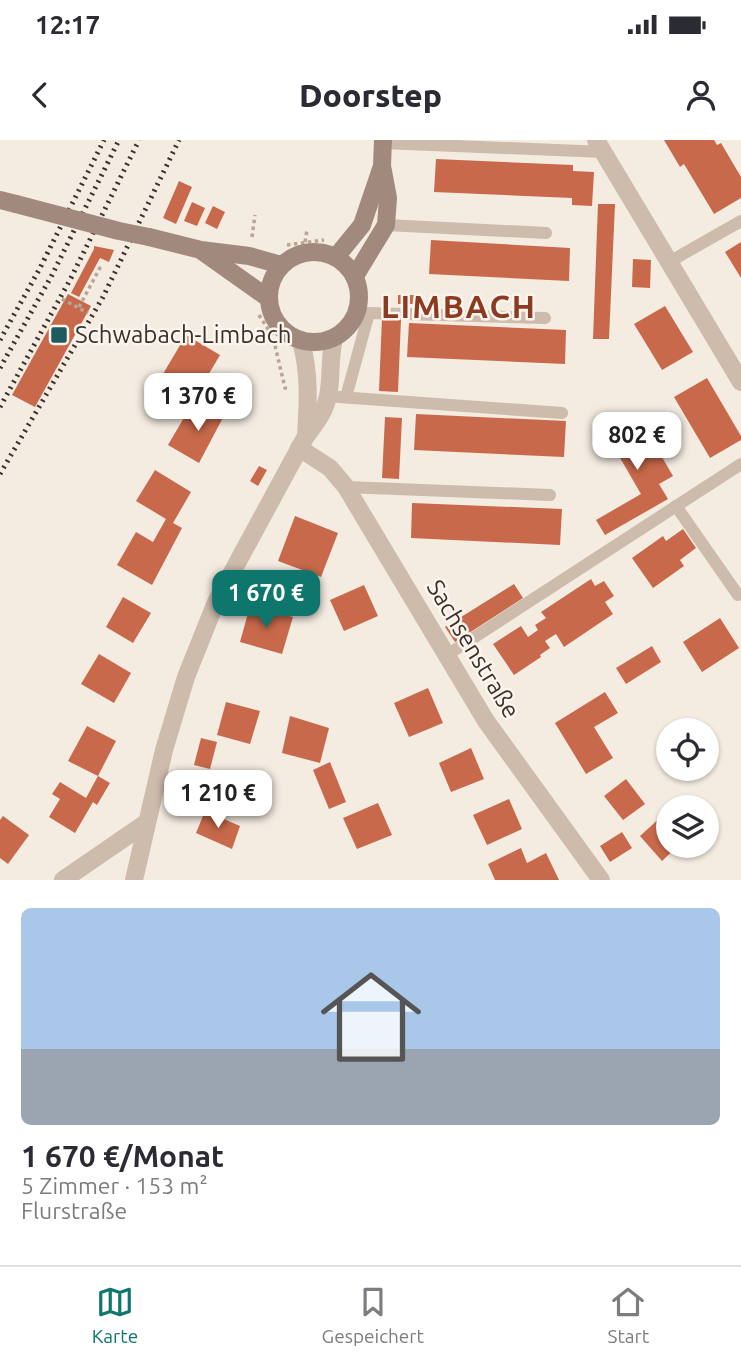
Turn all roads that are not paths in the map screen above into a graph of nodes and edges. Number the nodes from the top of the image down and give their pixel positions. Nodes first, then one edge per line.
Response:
1 (382, 142) edge
2 (600, 146) edge
3 (382, 166) junction
4 (8, 202) edge
5 (741, 220) edge
6 (387, 225) junction
7 (546, 233) dead end
8 (201, 250) junction
9 (336, 257) junction
10 (669, 262) junction
11 (281, 265) junction
12 (355, 276) junction
13 (263, 306) junction
14 (545, 318) dead end
15 (334, 339) junction
16 (301, 341) junction
17 (741, 382) edge
18 (337, 397) junction
19 (562, 413) dead end
20 (302, 442) junction
21 (741, 464) edge
22 (346, 487) junction
23 (550, 495) dead end
24 (676, 506) junction
25 (737, 595) dead end
26 (447, 655) junction
27 (146, 823) junction
28 (64, 880) edge
29 (134, 880) edge
30 (601, 880) edge

1 - 2 lane
1 - 3 main road
2 - 10 street
3 - 6 main road
3 - 9 main road
4 - 8 main road, bridge
5 - 10 lane
6 - 7 lane
6 - 12 main road
8 - 11 main road
8 - 13 main road
9 - 11 main road
9 - 12 main road
10 - 17 street
11 - 13 main road
12 - 15 main road
13 - 16 main road
14 - 18 lane
15 - 16 main road
15 - 18 street
16 - 20 street
18 - 19 lane
18 - 20 street
20 - 22 street, Sachsenstraße
20 - 27 street
21 - 24 lane
22 - 23 lane
22 - 26 street, Sachsenstraße
24 - 25 lane
24 - 26 lane
26 - 30 street, Sachsenstraße
27 - 28 street
27 - 29 street

